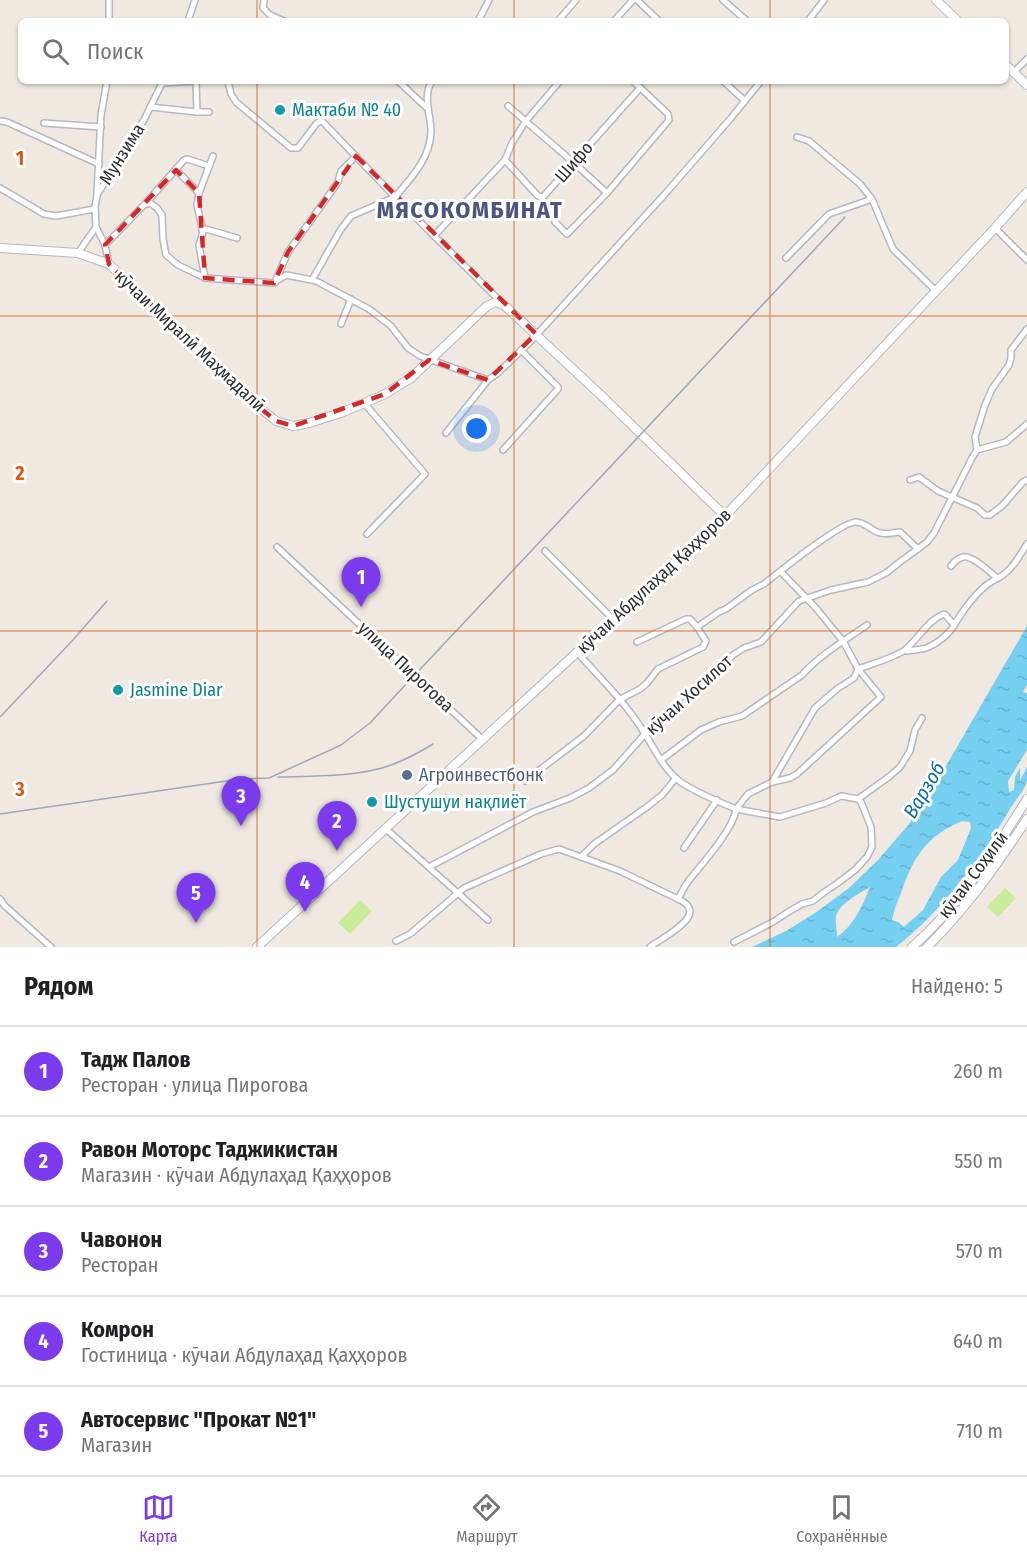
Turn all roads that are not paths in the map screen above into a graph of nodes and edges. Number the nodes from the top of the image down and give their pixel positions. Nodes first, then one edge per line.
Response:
1 (109, 0) edge
2 (195, 0) edge
3 (264, 0) edge
4 (489, 0) edge
5 (576, 0) edge
6 (635, 0) edge
7 (723, 0) edge
8 (824, 0) edge
9 (936, 0) edge
10 (109, 18) edge
11 (189, 18) edge
12 (278, 18) edge
13 (480, 18) edge
14 (561, 18) edge
15 (617, 18) edge
16 (656, 18) edge
17 (744, 18) edge
18 (810, 18) edge
19 (955, 18) edge
20 (1027, 59) edge
21 (1009, 68) edge
22 (1014, 72) junction
23 (107, 84) edge
24 (161, 84) edge
25 (196, 84) edge
26 (229, 84) edge
27 (401, 84) edge
28 (430, 84) edge
29 (557, 84) edge
30 (636, 84) edge
31 (726, 84) edge
32 (759, 84) edge
33 (1027, 85) edge
34 (640, 88) junction
35 (745, 101) junction
36 (508, 106) dead end
37 (150, 107) junction
38 (428, 108) junction
39 (197, 112) junction
40 (209, 112) dead end
41 (0, 121) edge
42 (525, 122) junction
43 (44, 123) dead end
44 (101, 127) junction
45 (797, 136) dead end
46 (213, 156) dead end
47 (356, 156) junction
48 (505, 160) junction
49 (573, 162) junction
50 (99, 164) junction
51 (209, 166) junction
52 (176, 170) junction
53 (0, 188) edge
54 (1027, 192) edge
55 (199, 193) junction
56 (607, 193) junction
57 (97, 195) junction
58 (395, 197) junction
59 (872, 199) junction
60 (144, 205) junction
61 (95, 209) junction
62 (555, 222) dead end
63 (96, 227) junction
64 (995, 228) junction
65 (202, 230) junction
66 (434, 236) junction
67 (237, 238) dead end
68 (105, 245) junction
69 (0, 248) edge
70 (78, 253) junction
71 (786, 258) dead end
72 (1027, 260) edge
73 (109, 264) junction
74 (205, 278) junction
75 (312, 280) junction
76 (274, 283) junction
77 (936, 291) junction
78 (351, 299) junction
79 (504, 305) junction
80 (341, 324) dead end
81 (1027, 329) edge
82 (537, 334) junction
83 (521, 350) junction
84 (429, 360) junction
85 (488, 380) junction
86 (364, 403) junction
87 (1027, 424) edge
88 (446, 434) dead end
89 (503, 450) dead end
90 (977, 450) junction
91 (910, 480) dead end
92 (1027, 480) edge
93 (953, 497) junction
94 (724, 516) junction
95 (367, 534) dead end
96 (1027, 544) edge
97 (277, 547) dead end
98 (918, 549) junction
99 (545, 552) dead end
100 (951, 566) dead end
101 (781, 572) junction
102 (997, 578) junction
103 (807, 599) junction
104 (613, 619) junction
105 (956, 622) junction
106 (867, 625) dead end
107 (697, 627) junction
108 (843, 641) junction
109 (637, 642) dead end
110 (904, 651) junction
111 (577, 652) junction
112 (858, 669) junction
113 (619, 700) junction
114 (922, 718) dead end
115 (645, 734) junction
116 (482, 739) junction
117 (660, 759) junction
118 (676, 778) junction
119 (525, 781) dead end
120 (772, 782) junction
121 (858, 799) junction
122 (1027, 799) edge
123 (717, 800) junction
124 (736, 809) junction
125 (1027, 819) edge
126 (385, 828) junction
127 (684, 848) dead end
128 (581, 857) junction
129 (429, 867) junction
130 (458, 894) junction
131 (0, 899) edge
132 (678, 899) junction
133 (488, 920) dead end
134 (396, 941) dead end
135 (734, 942) dead end
136 (51, 947) edge
137 (257, 947) edge
138 (650, 947) edge
139 (912, 947) edge
140 (927, 947) edge

1 - 10 street
2 - 11 street
3 - 12 street
4 - 13 street
5 - 14 street
6 - 15 street
6 - 16 street
7 - 17 street
8 - 18 street
9 - 19 main road
20 - 22 street
21 - 22 main road
22 - 33 main road
23 - 44 street
24 - 37 street, Мунзима
25 - 39 street
26 - 47 street
27 - 38 street
28 - 38 street
29 - 42 street
30 - 34 street
31 - 35 street
32 - 35 street
34 - 49 street, Шифо
34 - 56 street
35 - 82 street
36 - 42 street
37 - 39 street
37 - 57 street, Мунзима
38 - 58 street
39 - 40 street
41 - 50 street
42 - 48 street
42 - 49 street
43 - 44 street
44 - 50 street
45 - 59 street
46 - 51 street
47 - 58 street
47 - 76 street
48 - 49 street, Шифо
48 - 66 street
49 - 56 street
50 - 57 street
51 - 52 street
51 - 55 street
52 - 55 street
52 - 60 street
53 - 61 street
54 - 64 main road, кӯчаи Абдулаҳад Қаҳҳоров
55 - 65 street
56 - 62 street
57 - 61 street, Мунзима
58 - 66 street
58 - 75 street
59 - 71 street
59 - 77 street
60 - 68 street
60 - 74 street
61 - 63 street, Мунзима
63 - 68 street, Мунзима
63 - 70 street
64 - 72 street
64 - 77 main road, кӯчаи Абдулаҳад Қаҳҳоров
65 - 67 street
65 - 74 street
66 - 79 street
68 - 73 street, Мунзима
69 - 70 main road, кӯчаи Миралӣ Маҳмадалӣ
70 - 73 main road, кӯчаи Миралӣ Маҳмадалӣ
73 - 86 main road, кӯчаи Миралӣ Маҳмадалӣ
74 - 76 street
75 - 76 street
75 - 78 street
77 - 94 main road, кӯчаи Абдулаҳад Қаҳҳоров
78 - 80 street
78 - 84 street
79 - 82 main road
79 - 84 main road, кӯчаи Миралӣ Маҳмадалӣ
81 - 90 street, кӯчаи Хосилот
82 - 83 street
82 - 94 main road
83 - 85 street
83 - 89 street
84 - 85 street
84 - 86 main road, кӯчаи Миралӣ Маҳмадалӣ
85 - 88 street
86 - 95 street
87 - 90 street
90 - 93 street, кӯчаи Хосилот
91 - 93 street
92 - 93 street
93 - 98 street, кӯчаи Хосилот
94 - 104 main road, кӯчаи Абдулаҳад Қаҳҳоров
96 - 102 street
97 - 116 street, улица Пирогова
98 - 101 street
98 - 103 street, кӯчаи Хосилот
99 - 104 street
100 - 102 street
101 - 103 street
101 - 107 street
102 - 105 street
103 - 108 street
103 - 115 street, кӯчаи Хосилот
104 - 111 main road, кӯчаи Абдулаҳад Қаҳҳоров
105 - 110 street
105 - 110 street
106 - 108 street
107 - 109 street
107 - 113 street
108 - 112 street
108 - 117 street
110 - 112 street
111 - 113 street
111 - 116 main road, кӯчаи Абдулаҳад Қаҳҳоров
112 - 120 street
112 - 120 street
113 - 115 street
113 - 119 street
114 - 121 street
115 - 117 street
115 - 129 street, кӯчаи Хосилот
116 - 126 main road, кӯчаи Абдулаҳад Қаҳҳоров
117 - 118 street
118 - 123 street
118 - 128 street
120 - 124 street
121 - 124 street
121 - 135 street
122 - 139 main road, кӯчаи Соҳилӣ
123 - 124 street
123 - 127 street
124 - 132 street
125 - 140 main road, кӯчаи Соҳилӣ
126 - 129 street
126 - 137 main road, кӯчаи Абдулаҳад Қаҳҳоров
128 - 130 street
128 - 132 street
129 - 130 street
130 - 133 street
130 - 134 street
131 - 136 street
132 - 138 street

